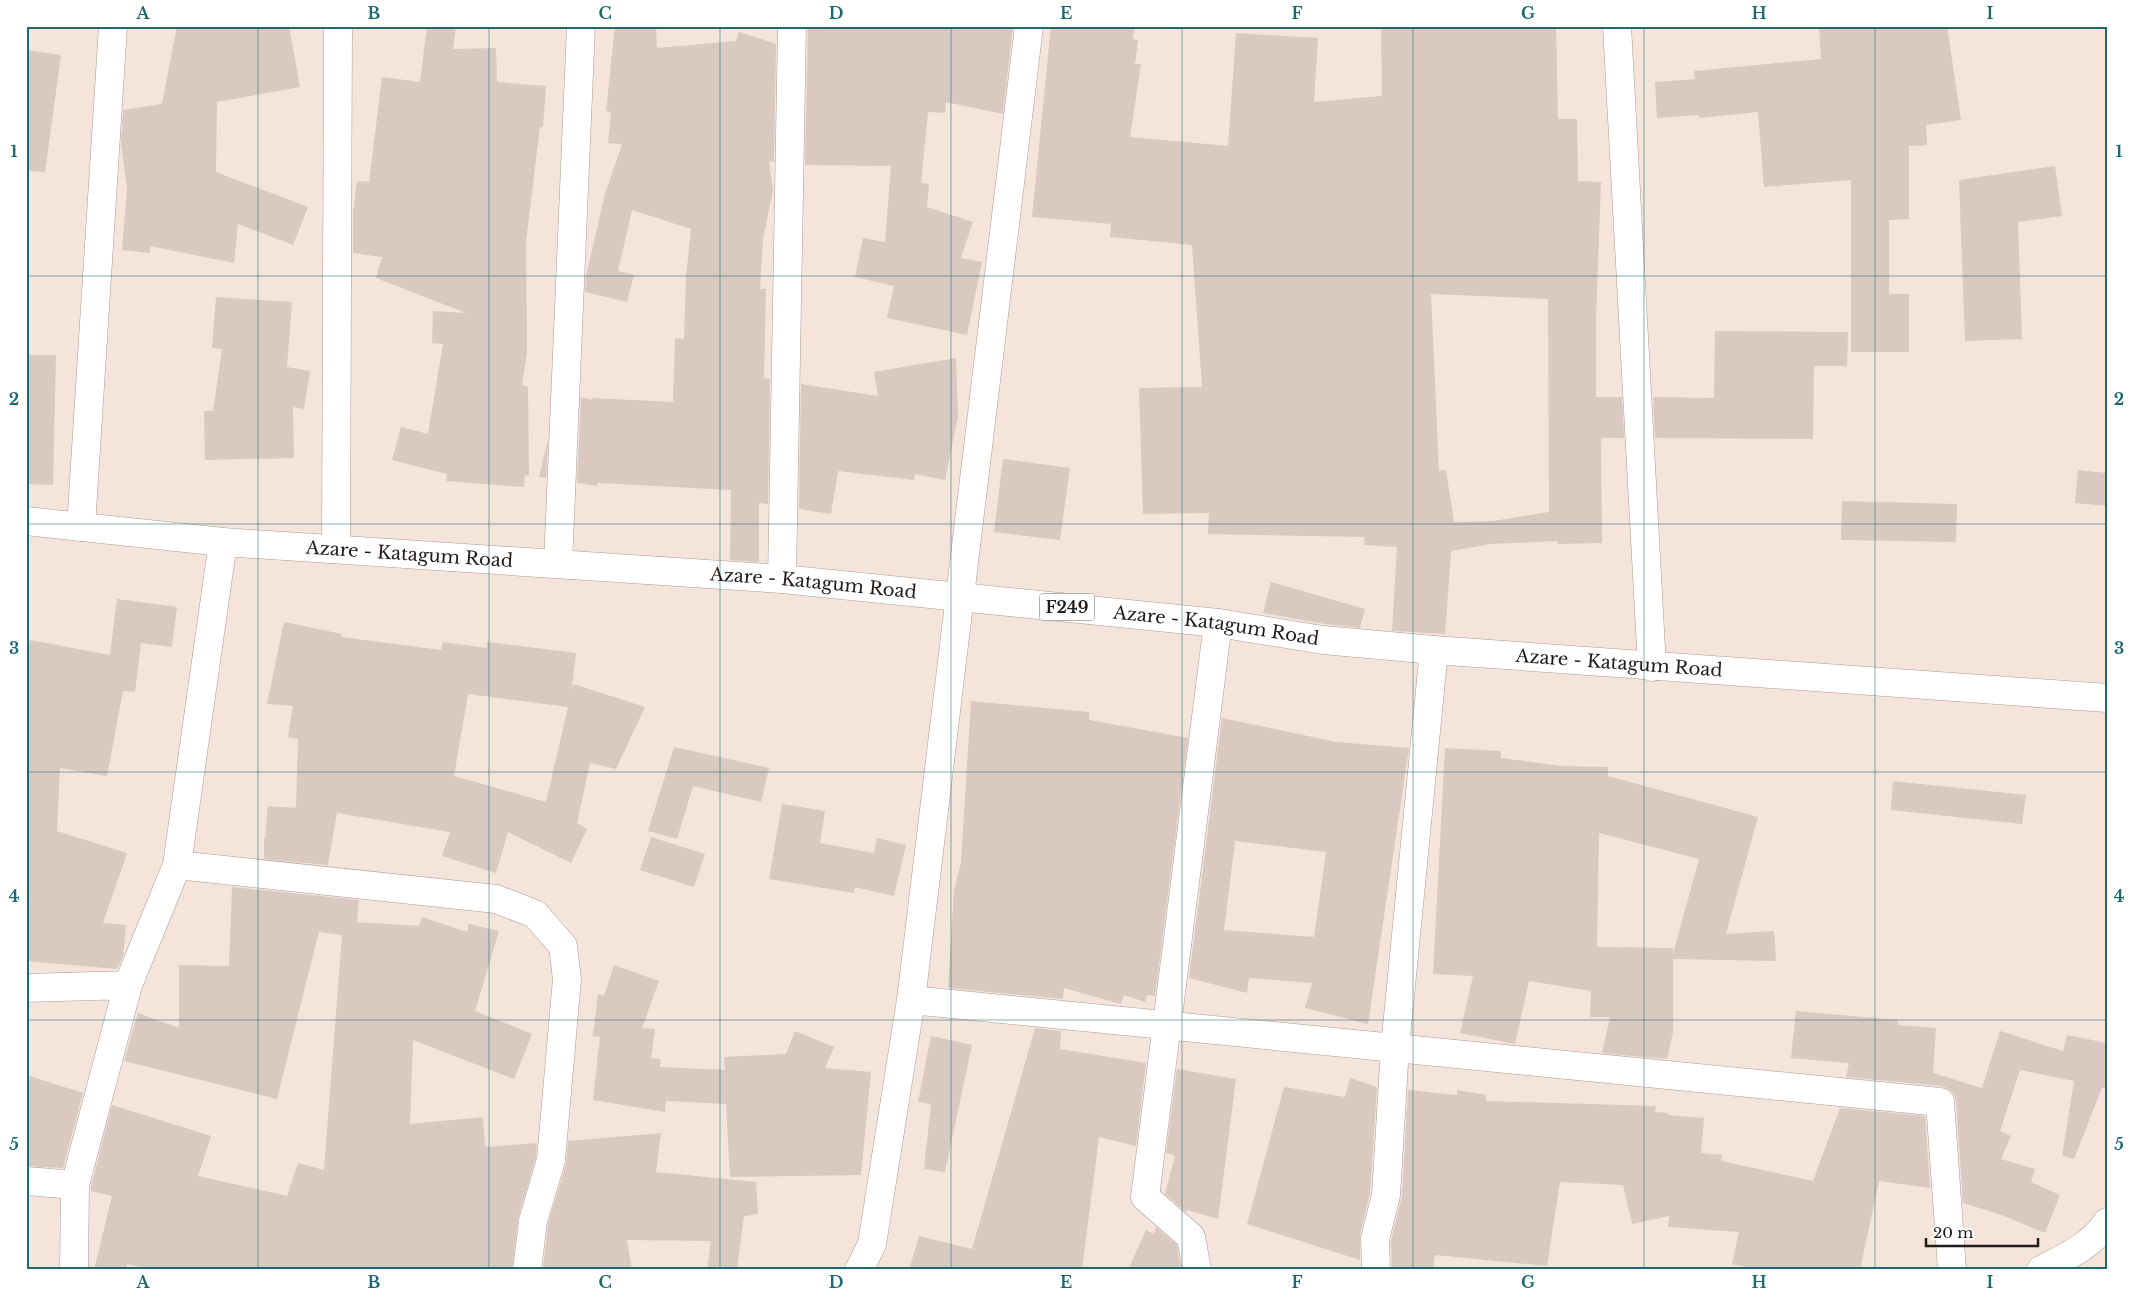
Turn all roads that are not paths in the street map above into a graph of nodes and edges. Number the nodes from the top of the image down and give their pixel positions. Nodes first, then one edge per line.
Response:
1 (113, 26) edge
2 (338, 26) edge
3 (582, 26) edge
4 (792, 26) edge
5 (1029, 26) edge
6 (1617, 26) edge
7 (26, 521) edge
8 (81, 528) junction
9 (223, 542) junction
10 (336, 550) junction
11 (558, 564) junction
12 (782, 579) junction
13 (960, 596) junction
14 (1218, 623) junction
15 (1434, 650) junction
16 (1652, 667) junction
17 (2107, 698) edge
18 (176, 865) junction
19 (128, 985) junction
20 (26, 988) edge
21 (912, 1000) junction
22 (1168, 1026) junction
23 (1395, 1047) junction
24 (26, 1181) edge
25 (75, 1184) junction
26 (2107, 1222) edge
27 (74, 1270) edge
28 (527, 1270) edge
29 (859, 1270) edge
30 (1197, 1270) edge
31 (1376, 1270) edge
32 (1952, 1270) edge
33 (2041, 1270) edge

1 - 8 street
2 - 10 street
3 - 11 street
4 - 12 street
5 - 13 street
6 - 16 street
7 - 8 street, Azare - Katagum Road / F249
8 - 9 street, Azare - Katagum Road / F249
9 - 10 street, Azare - Katagum Road / F249
9 - 18 street
10 - 11 street, Azare - Katagum Road / F249
11 - 12 street, Azare - Katagum Road / F249
12 - 13 street, Azare - Katagum Road / F249
13 - 14 street, Azare - Katagum Road / F249
13 - 21 street
14 - 15 street, Azare - Katagum Road / F249
14 - 22 street
15 - 16 street, Azare - Katagum Road / F249
15 - 23 street
16 - 17 street, Azare - Katagum Road / F249
18 - 19 street
18 - 28 street
19 - 20 street
19 - 25 street
21 - 22 street
21 - 29 street
22 - 23 street
22 - 30 street
23 - 31 street
23 - 32 street
24 - 25 street
25 - 27 street
26 - 33 street

